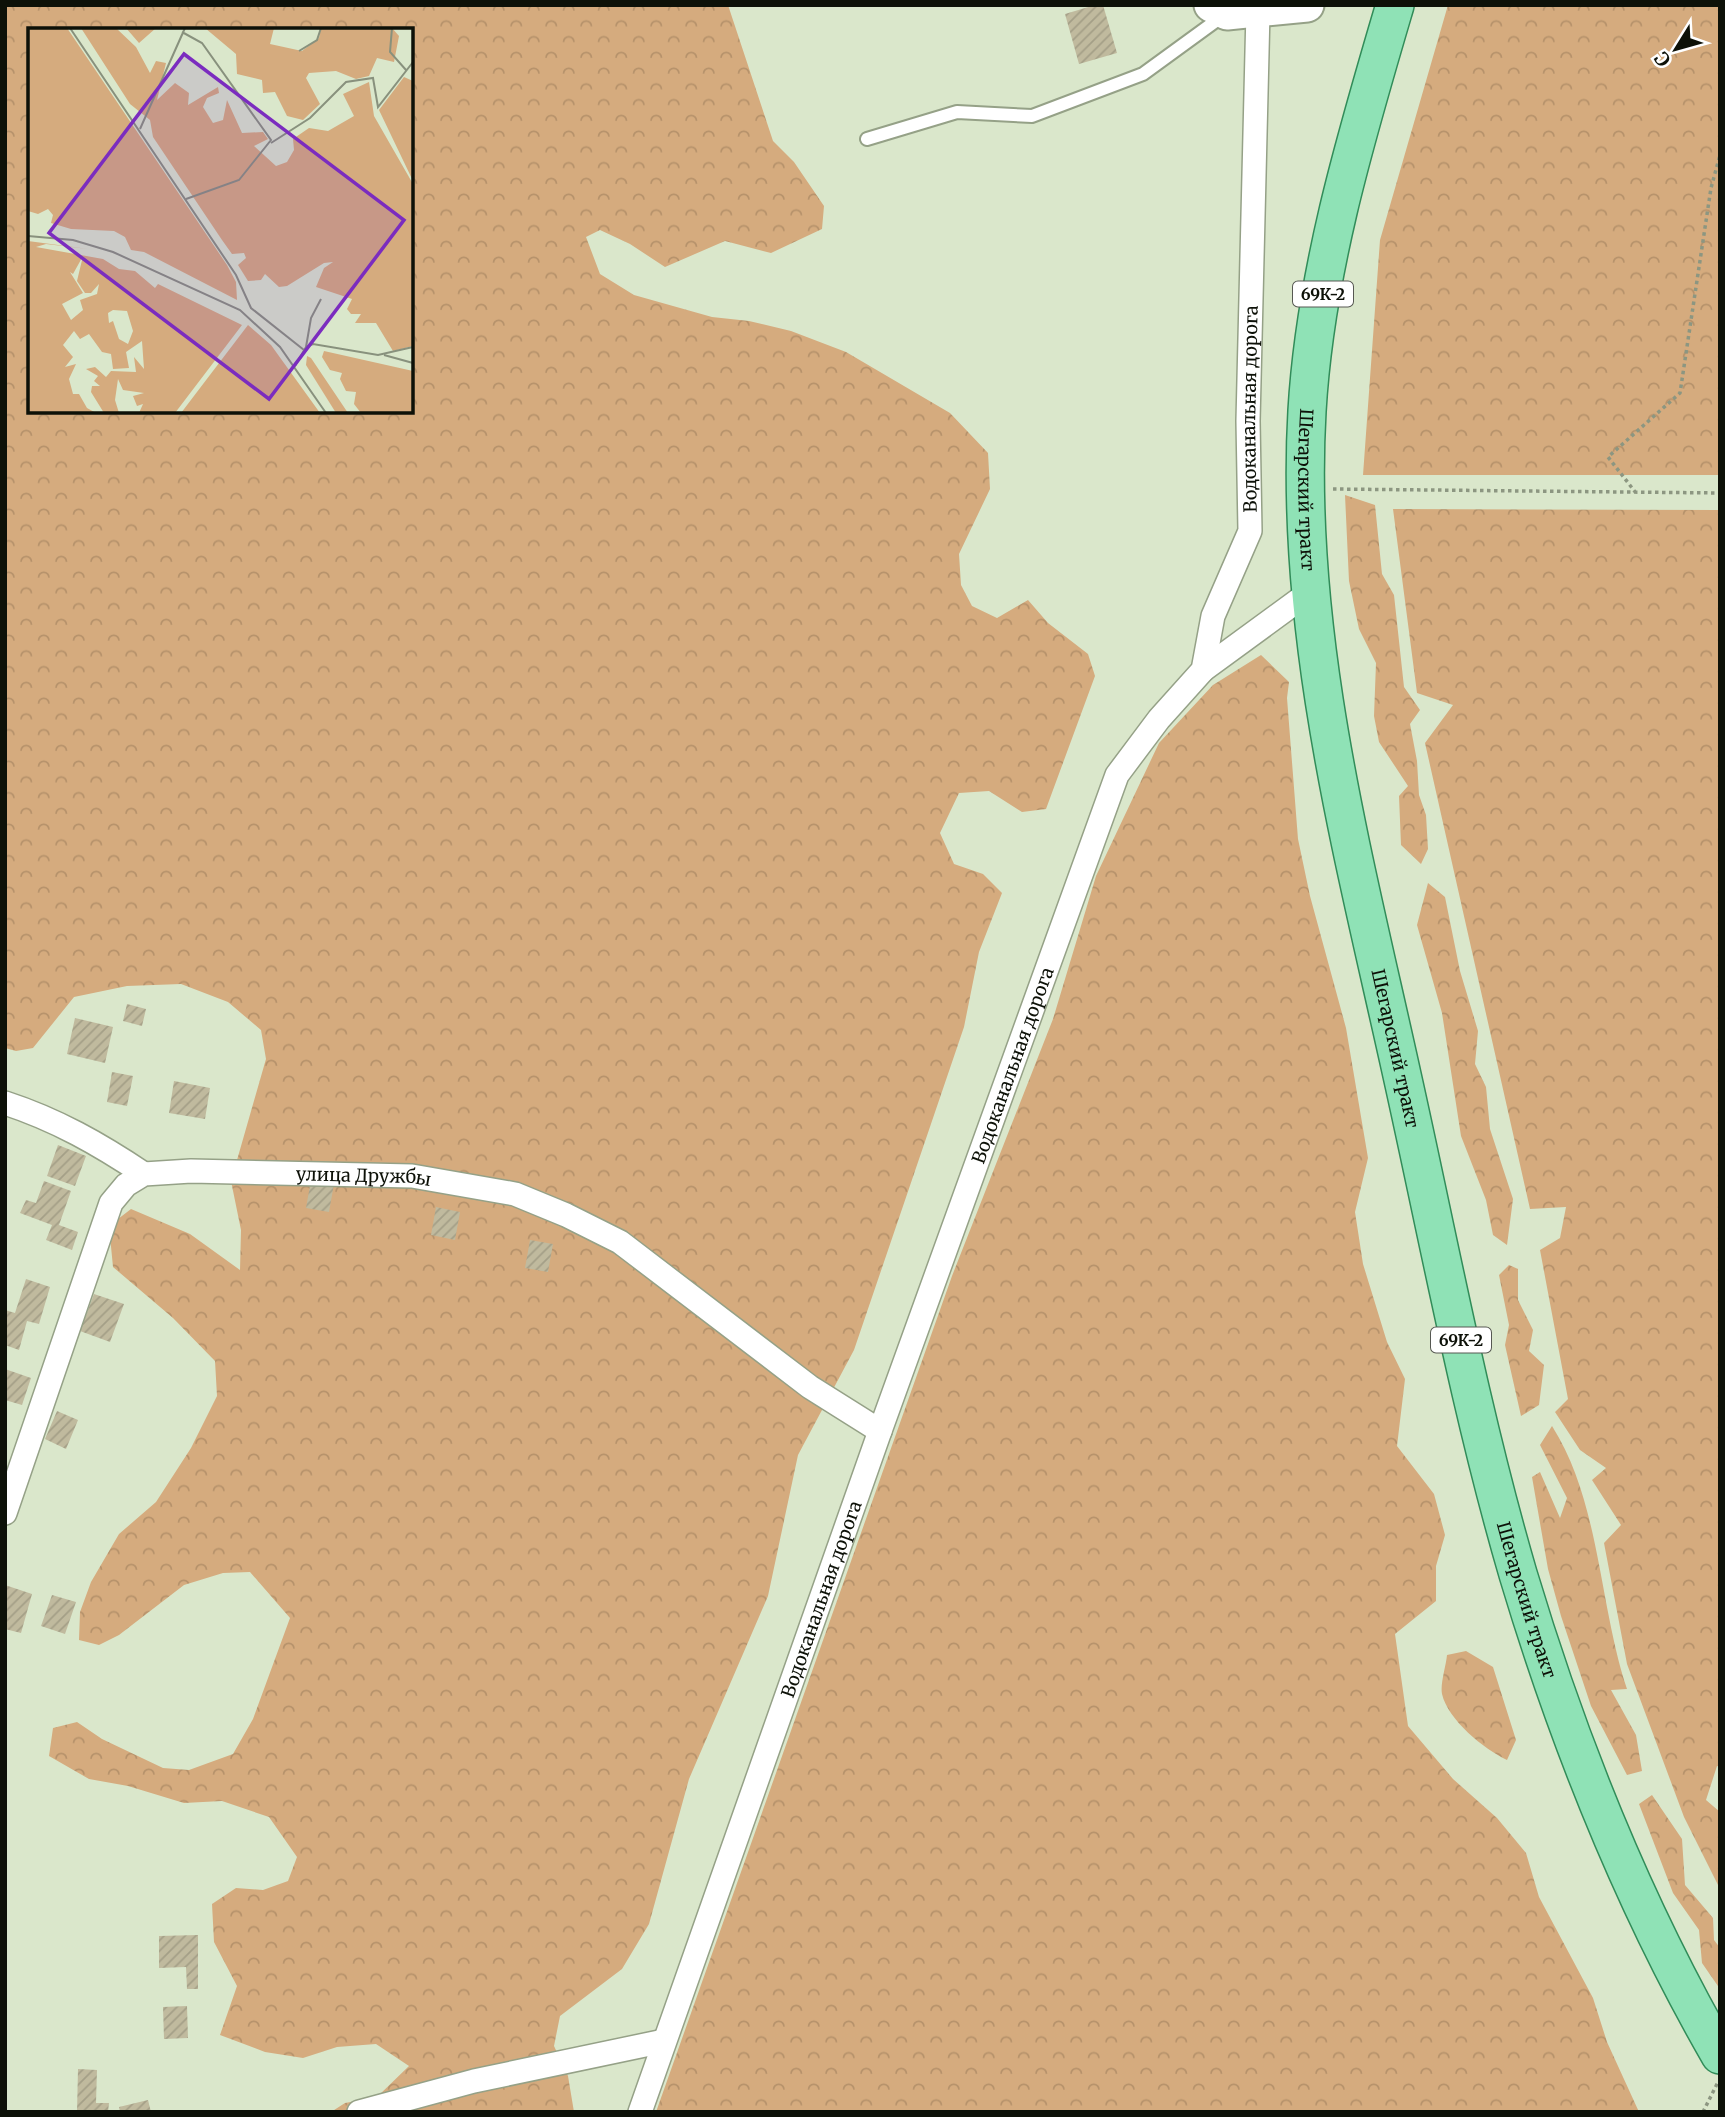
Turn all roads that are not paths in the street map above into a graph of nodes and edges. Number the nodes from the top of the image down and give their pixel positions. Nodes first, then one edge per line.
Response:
1 (1307, 5) edge
2 (1395, 5) edge
3 (1232, 10) edge
4 (867, 139) dead end
5 (1311, 591) junction
6 (1203, 670) junction
7 (5, 1102) edge
8 (144, 1174) junction
9 (880, 1431) junction
10 (5, 1513) edge
11 (664, 2041) junction
12 (1720, 2055) edge
13 (359, 2112) edge
14 (640, 2112) edge

1 - 3 street
2 - 5 main road, Шегарский тракт / 69К-2
3 - 4 lane
3 - 6 street, Водоканальная дорога
5 - 6 street
5 - 12 main road, Шегарский тракт / 69К-2
6 - 9 street, Водоканальная дорога
7 - 8 street
8 - 9 street, улица Дружбы
8 - 10 street
9 - 11 street, Водоканальная дорога
11 - 13 street
11 - 14 street, Водоканальная дорога

